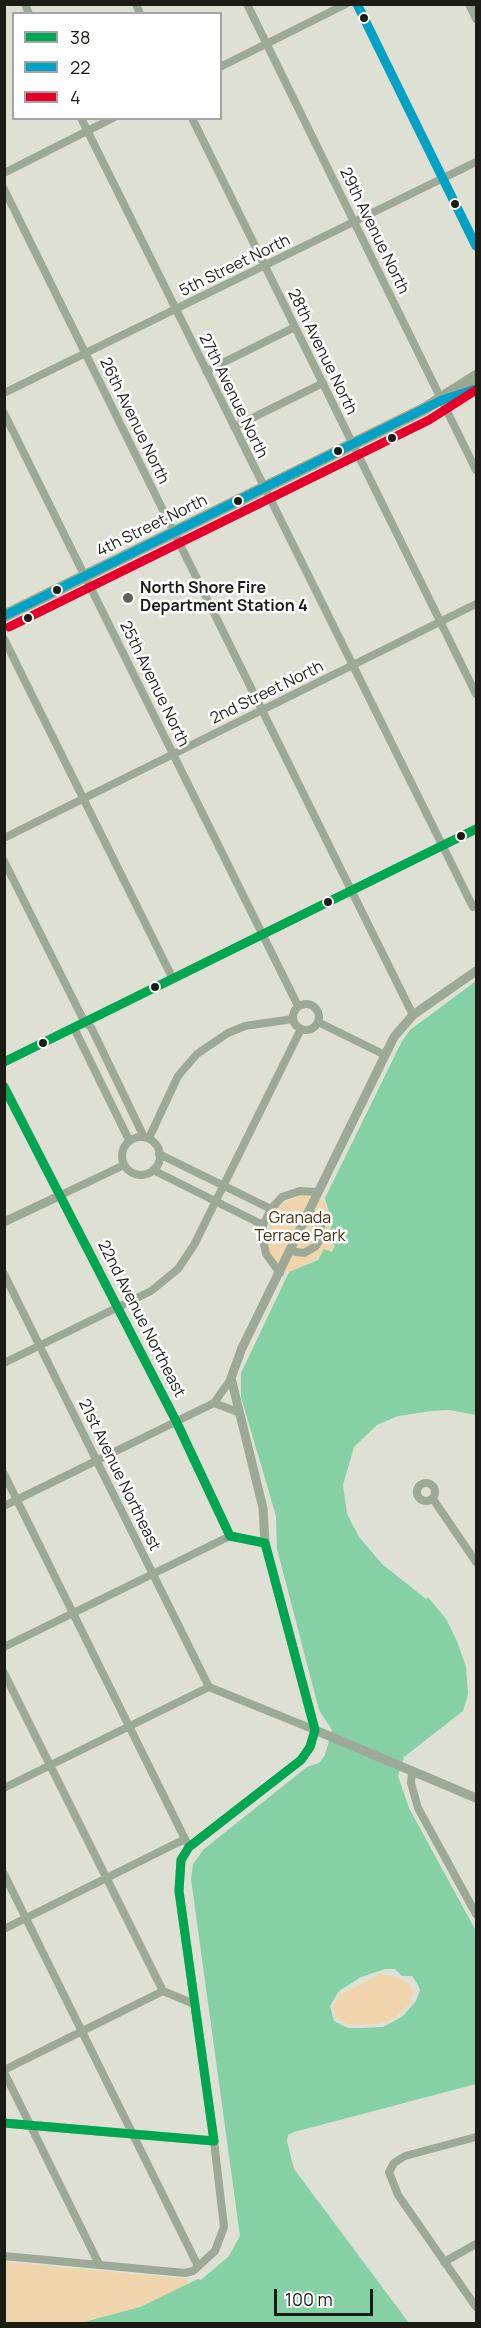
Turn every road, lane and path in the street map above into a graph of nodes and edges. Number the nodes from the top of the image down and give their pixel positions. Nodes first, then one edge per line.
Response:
1 (247, 4) edge
2 (346, 4) edge
3 (357, 4) edge
4 (469, 4) edge
5 (477, 19) edge
6 (266, 44) junction
7 (222, 66) edge
8 (82, 120) edge
9 (109, 120) edge
10 (193, 120) edge
11 (87, 131) junction
12 (477, 162) edge
13 (4, 173) edge
14 (443, 179) junction
15 (4, 189) edge
16 (354, 222) junction
17 (477, 246) edge
18 (266, 267) junction
19 (176, 310) junction
20 (295, 327) junction
21 (86, 353) junction
22 (206, 371) junction
23 (477, 376) edge
24 (323, 383) junction
25 (477, 389) edge
26 (4, 393) edge
27 (442, 400) junction
28 (4, 412) edge
29 (234, 427) junction
30 (353, 444) junction
31 (477, 470) edge
32 (264, 489) junction
33 (174, 533) junction
34 (86, 576) junction
35 (477, 604) edge
36 (4, 616) edge
37 (441, 622) junction
38 (4, 639) edge
39 (352, 666) junction
40 (477, 694) edge
41 (262, 710) junction
42 (173, 754) junction
43 (84, 799) junction
44 (477, 829) edge
45 (4, 838) edge
46 (441, 846) junction
47 (4, 861) edge
48 (351, 891) junction
49 (473, 907) dead end
50 (263, 935) junction
51 (477, 972) edge
52 (173, 979) junction
53 (298, 1006) junction
54 (413, 1015) junction
55 (294, 1019) junction
56 (318, 1022) junction
57 (85, 1023) junction
58 (74, 1028) junction
59 (301, 1029) junction
60 (385, 1055) junction
61 (4, 1062) edge
62 (4, 1086) edge
63 (146, 1138) junction
64 (129, 1140) junction
65 (159, 1154) junction
66 (124, 1165) junction
67 (153, 1170) junction
68 (222, 1185) junction
69 (317, 1192) junction
70 (61, 1195) junction
71 (215, 1202) junction
72 (271, 1209) junction
73 (309, 1210) junction
74 (4, 1222) edge
75 (263, 1225) junction
76 (289, 1251) junction
77 (280, 1273) junction
78 (4, 1274) edge
79 (118, 1307) junction
80 (40, 1346) junction
81 (4, 1363) edge
82 (231, 1379) junction
83 (214, 1403) junction
84 (238, 1412) junction
85 (176, 1421) junction
86 (97, 1461) junction
87 (4, 1474) edge
88 (433, 1499) dead end
89 (17, 1500) junction
90 (4, 1506) edge
91 (230, 1536) junction
92 (265, 1543) junction
93 (477, 1562) edge
94 (153, 1574) junction
95 (73, 1613) junction
96 (4, 1647) edge
97 (4, 1673) edge
98 (209, 1687) junction
99 (129, 1727) junction
100 (315, 1730) junction
101 (49, 1766) junction
102 (412, 1771) junction
103 (4, 1788) edge
104 (477, 1798) edge
105 (187, 1843) junction
106 (4, 1875) edge
107 (106, 1878) junction
108 (477, 1914) edge
109 (26, 1918) junction
110 (4, 1929) edge
111 (164, 1991) junction
112 (194, 2004) junction
113 (82, 2031) junction
114 (4, 2071) edge
115 (4, 2123) edge
116 (31, 2125) junction
117 (134, 2136) junction
118 (477, 2137) edge
119 (214, 2141) junction
120 (477, 2244) edge
121 (4, 2256) edge
122 (444, 2262) junction
123 (99, 2264) junction
124 (198, 2266) junction
125 (477, 2307) edge

1 - 6 street, 29th Avenue North
2 - 6 street
3 - 14 street
4 - 5 street
6 - 7 street
6 - 16 street, 29th Avenue North
8 - 11 street, 27th Avenue North
9 - 11 street
10 - 18 street, 28th Avenue North
11 - 13 street
11 - 19 street, 27th Avenue North
12 - 14 street, 5th Street North
14 - 16 street, 5th Street North
14 - 17 street
15 - 21 street, 26th Avenue North
16 - 18 street, 5th Street North
16 - 27 street, 29th Avenue North
18 - 19 street, 5th Street North
18 - 20 street, 28th Avenue North
19 - 21 street, 5th Street North
19 - 22 street, 27th Avenue North
20 - 22 street
20 - 24 street, 28th Avenue North
21 - 26 street, 5th Street North
21 - 33 street, 26th Avenue North
22 - 29 street, 27th Avenue North
23 - 27 main road, 4th Street North
24 - 29 street
24 - 30 street, 28th Avenue North
25 - 27 main road, 4th Street North
27 - 30 main road, 4th Street North
27 - 31 street, 29th Avenue North
28 - 34 street, 25th Avenue North
29 - 32 street, 27th Avenue North
30 - 32 main road, 4th Street North
30 - 37 street, 28th Avenue North
32 - 33 main road, 4th Street North
32 - 39 street, 27th Avenue North
33 - 34 main road, 4th Street North
33 - 41 street, 26th Avenue North
34 - 36 main road, 4th Street North
34 - 42 street, 25th Avenue North
35 - 37 street, 2nd Street North
37 - 39 street, 2nd Street North
37 - 40 street, 28th Avenue North
38 - 43 street
39 - 41 street, 2nd Street North
39 - 46 street, 27th Avenue North
41 - 42 street, 2nd Street North
41 - 48 street, 26th Avenue North
42 - 43 street, 2nd Street North
42 - 50 street, 25th Avenue North
43 - 45 street, 2nd Street North
43 - 52 street
44 - 46 street
46 - 48 street
46 - 49 street, 27th Avenue North
47 - 57 street
48 - 50 street
48 - 54 street, 26th Avenue North
50 - 52 street
50 - 53 street, 25th Avenue North
51 - 54 street
52 - 57 street
53 - 55 street
53 - 56 street
54 - 60 street
55 - 59 street
55 - 63 street
56 - 59 street
56 - 60 street
57 - 58 street
57 - 63 street
58 - 61 street
58 - 64 street
59 - 68 street
60 - 69 street
62 - 70 street, 22nd Avenue Northeast
63 - 64 street
63 - 65 street
64 - 66 street
65 - 67 street
65 - 68 street
66 - 67 street
66 - 70 street
67 - 71 street
68 - 71 street
68 - 72 street
69 - 72 street
69 - 73 street
70 - 74 street
70 - 79 street, 22nd Avenue Northeast
71 - 75 street
71 - 79 street
72 - 75 street
73 - 76 street
73 - 76 street
75 - 77 street
76 - 77 street
77 - 82 street
78 - 80 street, 21st Avenue Northeast
79 - 80 street
79 - 85 street, 22nd Avenue Northeast
80 - 81 street
80 - 86 street, 21st Avenue Northeast
82 - 83 street
82 - 84 street
83 - 84 street
83 - 85 street
84 - 92 street
85 - 86 street
85 - 91 street, 22nd Avenue Northeast
86 - 89 street
86 - 94 street, 21st Avenue Northeast
87 - 89 street
88 - 93 street
89 - 90 street
89 - 95 street
91 - 92 street
91 - 94 street
92 - 100 street
94 - 95 street
94 - 98 street, 21st Avenue Northeast
95 - 96 street
95 - 99 street
97 - 101 street
98 - 99 street
98 - 100 street
99 - 101 street
99 - 105 street
100 - 102 street
100 - 105 street
101 - 103 street
101 - 107 street
102 - 104 street
102 - 108 street
105 - 107 street
105 - 112 street
106 - 109 street
107 - 109 street
107 - 111 street
109 - 110 street
109 - 113 street
111 - 112 street
111 - 113 street
112 - 119 street
113 - 114 street
113 - 117 street
114 - 116 street
115 - 116 street
116 - 117 street
116 - 123 street
117 - 119 street
117 - 124 street
118 - 122 street
119 - 124 street
120 - 122 street
121 - 123 street
122 - 125 street
123 - 124 street

